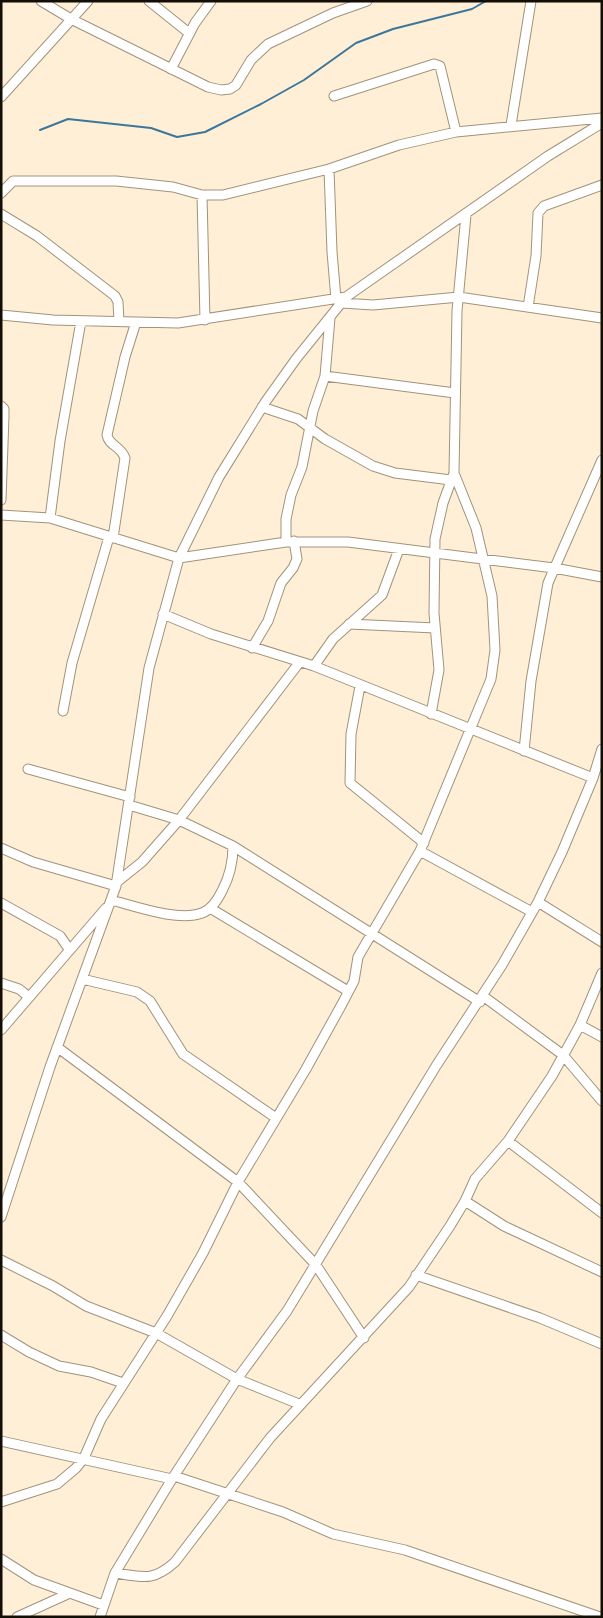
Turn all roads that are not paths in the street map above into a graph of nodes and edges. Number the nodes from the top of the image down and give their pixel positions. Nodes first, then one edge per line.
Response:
1 (40, 1) edge
2 (88, 1) edge
3 (149, 1) edge
4 (211, 1) edge
5 (367, 1) edge
6 (531, 1) edge
7 (71, 19) junction
8 (189, 34) junction
9 (171, 69) junction
10 (334, 96) dead end
11 (1, 97) edge
12 (602, 118) edge
13 (602, 123) edge
14 (512, 125) junction
15 (456, 132) junction
16 (329, 169) junction
17 (602, 185) edge
18 (1, 193) edge
19 (202, 195) junction
20 (1, 214) edge
21 (466, 215) junction
22 (459, 297) junction
23 (341, 300) junction
24 (528, 307) junction
25 (1, 316) edge
26 (330, 318) junction
27 (602, 318) edge
28 (205, 320) junction
29 (81, 321) junction
30 (119, 322) junction
31 (136, 322) junction
32 (326, 376) junction
33 (455, 393) junction
34 (1, 406) edge
35 (262, 407) junction
36 (310, 426) junction
37 (602, 460) edge
38 (453, 476) junction
39 (1, 500) edge
40 (1, 515) edge
41 (50, 518) junction
42 (111, 537) junction
43 (290, 541) junction
44 (399, 549) junction
45 (435, 554) junction
46 (179, 558) junction
47 (484, 559) junction
48 (554, 568) junction
49 (602, 577) edge
50 (163, 614) junction
51 (349, 624) junction
52 (435, 628) junction
53 (252, 648) junction
54 (300, 663) junction
55 (314, 666) junction
56 (360, 686) junction
57 (63, 711) dead end
58 (431, 714) junction
59 (470, 729) junction
60 (602, 748) edge
61 (524, 750) junction
62 (28, 768) dead end
63 (594, 778) junction
64 (130, 801) junction
65 (179, 820) junction
66 (233, 846) junction
67 (422, 847) junction
68 (1, 848) edge
69 (116, 884) junction
70 (110, 902) junction
71 (538, 902) junction
72 (1, 903) edge
73 (210, 908) junction
74 (532, 912) junction
75 (372, 933) junction
76 (602, 942) edge
77 (69, 949) junction
78 (602, 972) edge
79 (82, 979) junction
80 (1, 984) edge
81 (348, 991) junction
82 (29, 997) junction
83 (482, 999) junction
84 (580, 1025) junction
85 (1, 1030) edge
86 (602, 1037) edge
87 (57, 1047) junction
88 (563, 1055) junction
89 (602, 1101) edge
90 (276, 1118) junction
91 (508, 1141) junction
92 (238, 1182) junction
93 (465, 1201) junction
94 (602, 1213) edge
95 (1, 1217) edge
96 (1, 1260) edge
97 (316, 1265) junction
98 (602, 1272) edge
99 (416, 1276) junction
100 (156, 1333) junction
101 (1, 1334) edge
102 (364, 1338) junction
103 (602, 1344) edge
104 (237, 1379) junction
105 (123, 1382) junction
106 (299, 1404) junction
107 (1, 1441) edge
108 (84, 1458) junction
109 (173, 1478) junction
110 (229, 1493) junction
111 (1, 1502) edge
112 (1, 1559) edge
113 (115, 1573) junction
114 (70, 1593) junction
115 (103, 1605) junction
116 (17, 1617) edge
117 (100, 1617) edge
118 (600, 1617) edge

1 - 7 street
2 - 7 street
3 - 8 street
4 - 8 street
5 - 9 street
6 - 14 street
7 - 9 street
7 - 11 street
8 - 9 street
10 - 15 street
12 - 14 street
13 - 21 street
14 - 15 street
15 - 16 street
16 - 19 street
16 - 23 street
17 - 24 street
18 - 19 street
19 - 28 street
20 - 30 street
21 - 22 street
21 - 23 street
22 - 23 street
22 - 24 street
22 - 33 street
23 - 26 street
23 - 28 street
24 - 27 street
25 - 29 street
26 - 32 street
26 - 35 street
28 - 31 street
29 - 30 street
29 - 41 street
30 - 31 street
31 - 42 street
32 - 33 street
32 - 36 street
33 - 38 street
34 - 39 street
35 - 36 street
35 - 46 street
36 - 38 street
36 - 43 street
37 - 48 street
38 - 45 street
38 - 47 street
40 - 41 street
41 - 42 street
42 - 46 street
42 - 57 street
43 - 44 street
43 - 46 street
43 - 53 street
44 - 45 street
44 - 51 street
45 - 47 street
45 - 52 street
46 - 50 street
47 - 48 street
47 - 59 street
48 - 49 street
48 - 61 street
50 - 53 street
50 - 64 street
51 - 52 street
51 - 55 street
52 - 58 street
53 - 54 street
54 - 55 street
54 - 65 street
55 - 56 street
56 - 58 street
56 - 67 street
58 - 59 street
59 - 61 street
59 - 67 street
60 - 63 street
61 - 63 street
62 - 64 street
63 - 71 street
64 - 65 street
64 - 69 street
65 - 66 street
65 - 69 street
66 - 73 street
66 - 75 street
67 - 74 street
67 - 75 street
68 - 69 street
69 - 70 street
70 - 73 street
70 - 77 street
70 - 79 street
71 - 74 street
71 - 76 street
72 - 77 street
73 - 81 street
74 - 83 street
75 - 81 street
75 - 83 street
77 - 82 street
78 - 84 street
79 - 87 street
79 - 90 street
80 - 82 street
81 - 90 street
82 - 85 street
83 - 88 street
83 - 97 street
84 - 86 street
84 - 88 street
87 - 92 street
87 - 95 street
88 - 89 street
88 - 91 street
90 - 92 street
91 - 93 street
91 - 94 street
92 - 97 street
92 - 100 street
93 - 98 street
93 - 99 street
96 - 100 street
97 - 102 street
97 - 104 street
99 - 102 street
99 - 103 street
100 - 104 street
100 - 105 street
101 - 105 street
102 - 106 street
104 - 106 street
104 - 109 street
105 - 108 street
106 - 110 street
107 - 108 street
108 - 109 street
108 - 111 street
109 - 110 street
109 - 113 street
110 - 113 street
110 - 118 street
112 - 114 street
113 - 115 street
114 - 115 street
114 - 116 street
115 - 117 street

